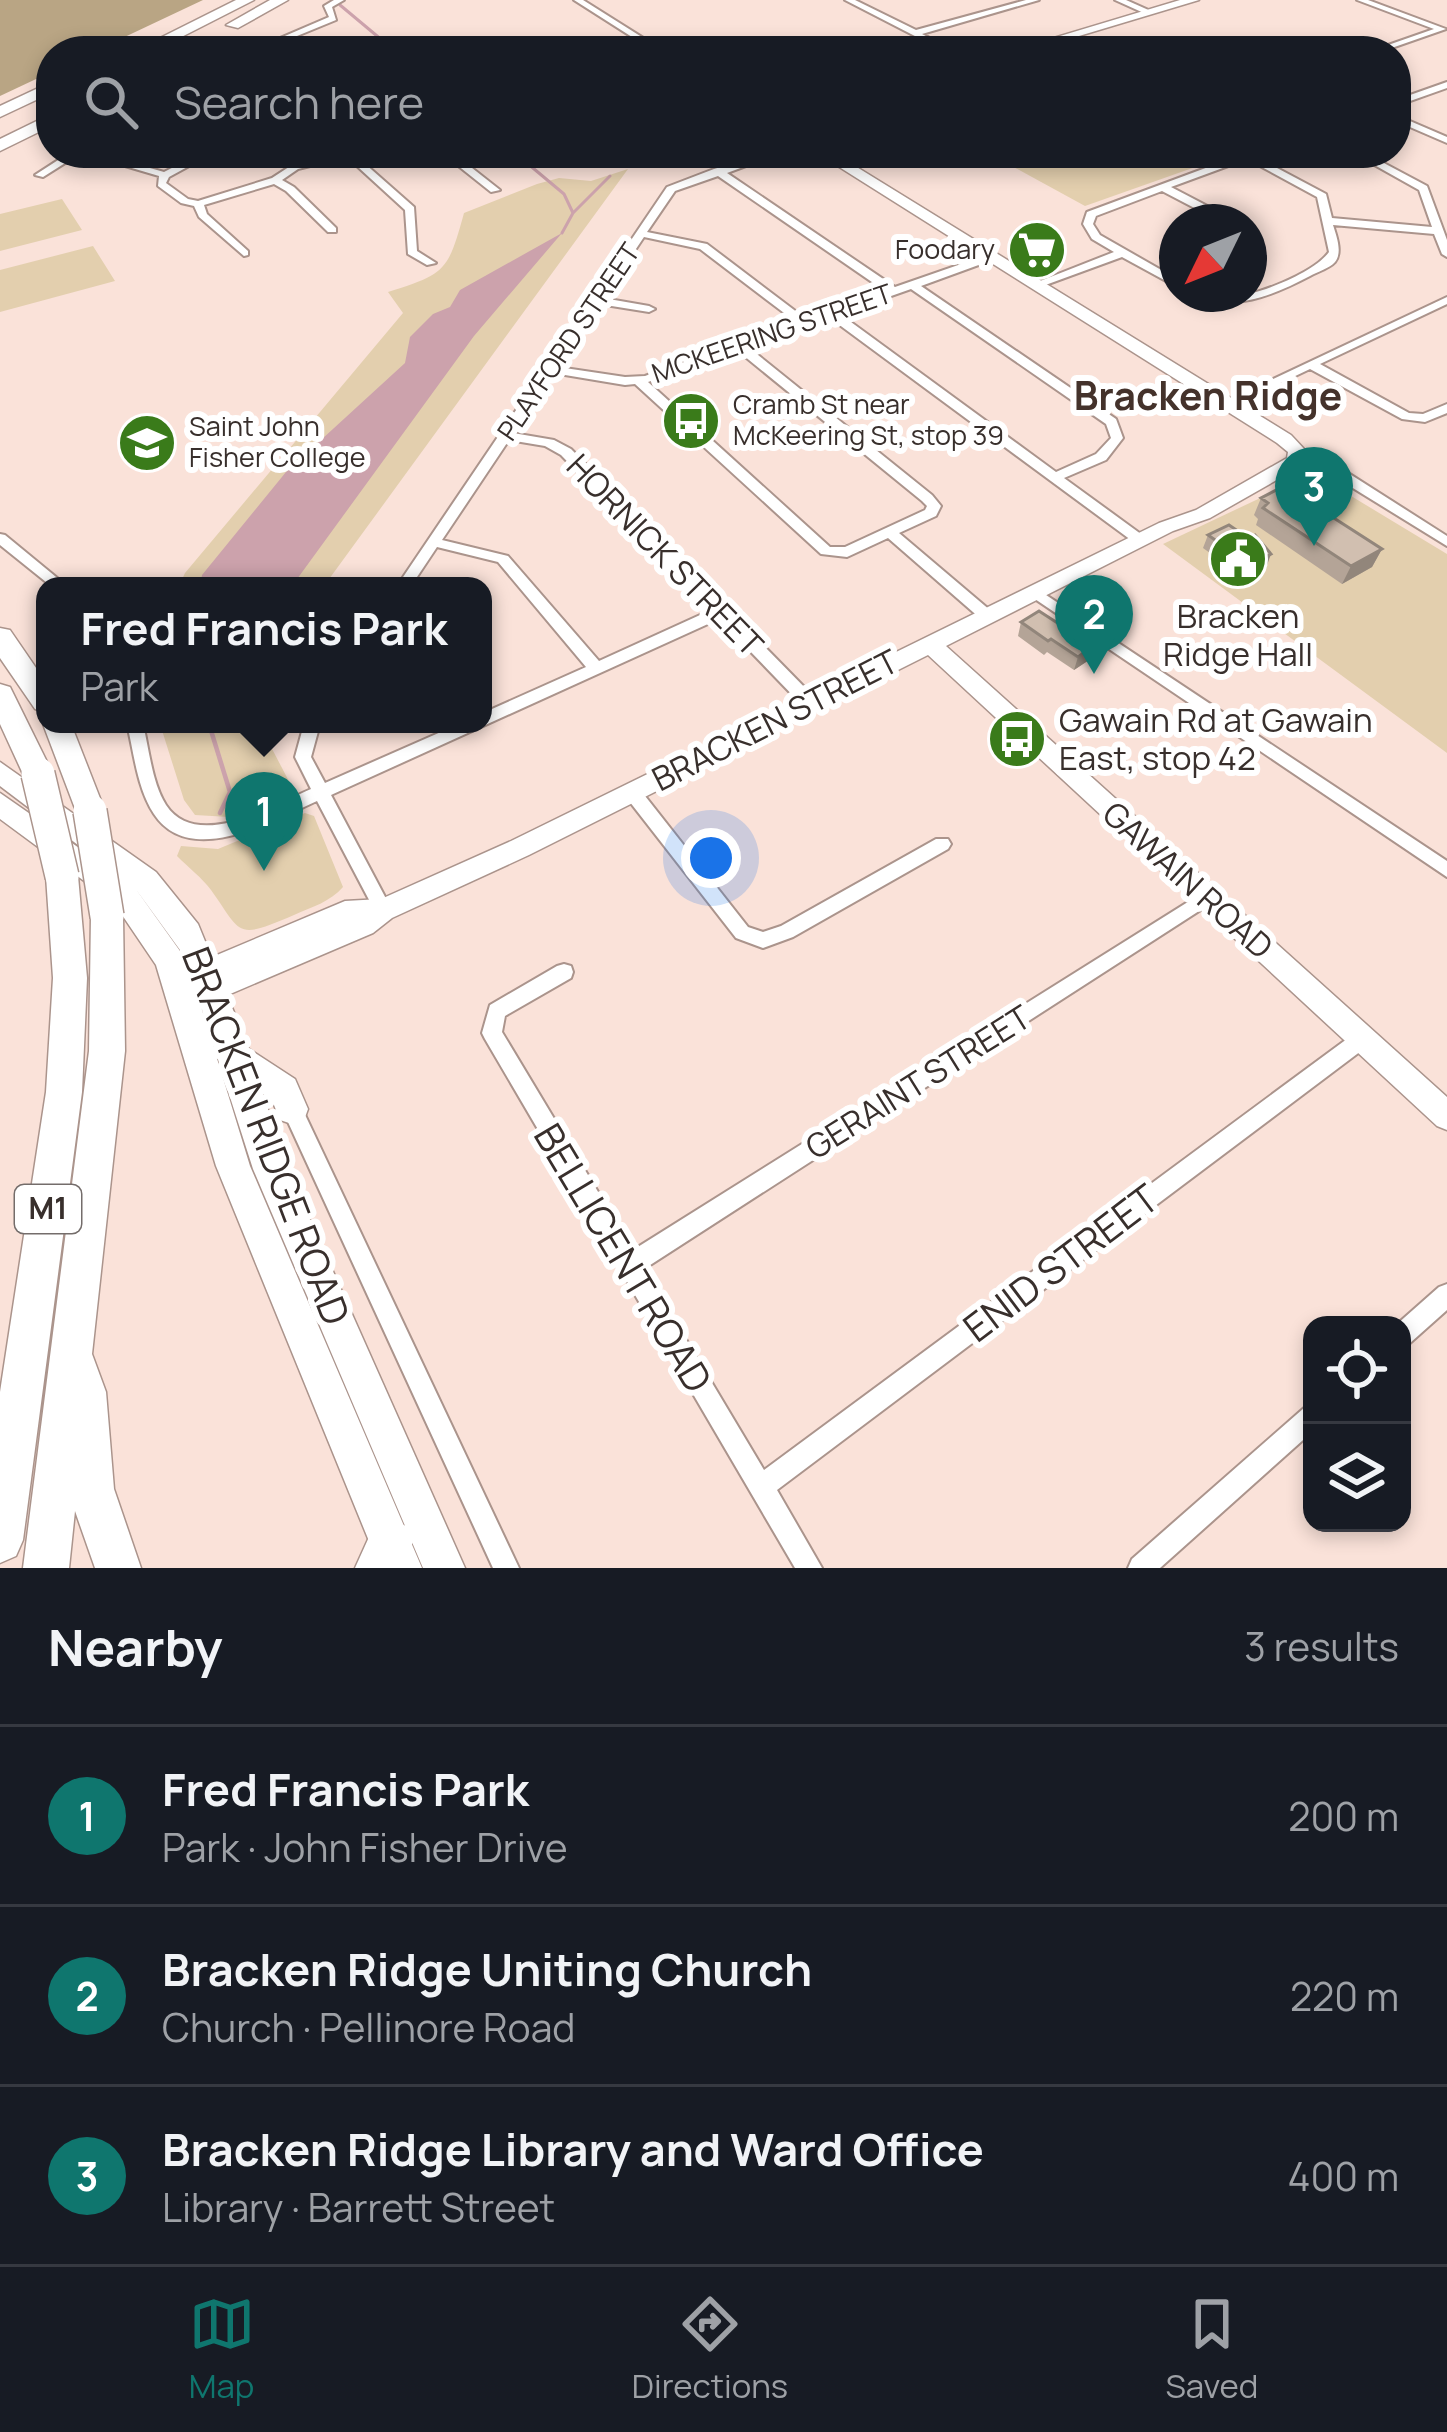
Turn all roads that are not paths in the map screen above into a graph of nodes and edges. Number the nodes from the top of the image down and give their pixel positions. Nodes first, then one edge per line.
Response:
1 (228, 0) edge
2 (247, 0) edge
3 (267, 0) edge
4 (281, 0) edge
5 (340, 0) edge
6 (578, 0) edge
7 (849, 0) edge
8 (981, 0) edge
9 (1035, 0) edge
10 (1119, 0) edge
11 (1192, 0) edge
12 (1361, 0) edge
13 (1001, 9) junction
14 (1149, 13) junction
15 (1444, 28) edge
16 (915, 33) junction
17 (155, 36) edge
18 (173, 36) edge
19 (196, 36) edge
20 (213, 36) edge
21 (292, 36) edge
22 (636, 36) edge
23 (921, 36) edge
24 (1068, 36) edge
25 (1411, 39) edge
26 (1444, 88) edge
27 (36, 94) edge
28 (1411, 98) edge
29 (36, 105) edge
30 (0, 112) edge
31 (36, 116) edge
32 (0, 123) edge
33 (1411, 124) edge
34 (36, 127) edge
35 (0, 134) edge
36 (1447, 140) edge
37 (0, 146) edge
38 (53, 168) edge
39 (141, 168) edge
40 (179, 168) edge
41 (292, 168) edge
42 (366, 168) edge
43 (466, 168) edge
44 (727, 168) edge
45 (848, 168) edge
46 (1217, 168) edge
47 (1264, 168) edge
48 (1390, 168) edge
49 (717, 171) junction
50 (166, 175) junction
51 (40, 176) dead end
52 (275, 180) junction
53 (1161, 186) junction
54 (495, 190) dead end
55 (198, 204) junction
56 (1197, 204) edge
57 (1431, 208) junction
58 (1447, 210) edge
59 (1328, 221) junction
60 (332, 230) dead end
61 (1438, 231) junction
62 (642, 233) junction
63 (244, 253) dead end
64 (1123, 253) junction
65 (1447, 254) edge
66 (991, 257) junction
67 (431, 263) dead end
68 (1159, 274) edge
69 (913, 285) junction
70 (1036, 285) junction
71 (1267, 288) edge
72 (894, 292) junction
73 (595, 300) junction
74 (1447, 300) edge
75 (649, 308) dead end
76 (832, 314) junction
77 (806, 323) junction
78 (742, 347) junction
79 (1310, 364) junction
80 (550, 369) junction
81 (639, 381) junction
82 (1226, 404) junction
83 (1447, 408) edge
84 (505, 435) junction
85 (1298, 458) junction
86 (1054, 478) junction
87 (890, 533) junction
88 (0, 538) edge
89 (1140, 539) junction
90 (434, 542) junction
91 (1447, 542) edge
92 (49, 577) edge
93 (410, 577) edge
94 (1034, 592) junction
95 (722, 612) junction
96 (986, 615) junction
97 (0, 637) edge
98 (929, 643) junction
99 (597, 669) junction
100 (36, 688) edge
101 (0, 694) edge
102 (809, 702) junction
103 (492, 716) edge
104 (60, 733) edge
105 (137, 733) edge
106 (310, 733) edge
107 (454, 733) edge
108 (0, 772) edge
109 (323, 792) junction
110 (632, 792) junction
111 (0, 804) edge
112 (942, 844) dead end
113 (1447, 870) edge
114 (1207, 897) junction
115 (383, 910) junction
116 (564, 972) dead end
117 (195, 987) junction
118 (1362, 1039) junction
119 (235, 1058) junction
120 (292, 1109) joint
121 (1447, 1116) edge
122 (628, 1266) junction
123 (1447, 1295) edge
124 (1411, 1328) edge
125 (70, 1355) junction
126 (1303, 1424) edge
127 (760, 1487) junction
128 (0, 1540) edge
129 (390, 1560) edge
130 (46, 1568) edge
131 (118, 1568) edge
132 (444, 1568) edge
133 (506, 1568) edge
134 (809, 1568) edge
135 (1141, 1568) edge

1 - 17 highway
2 - 18 highway
3 - 19 highway
4 - 20 highway
5 - 21 street
6 - 22 street
7 - 16 street
8 - 13 street
9 - 13 street
10 - 14 street
11 - 14 street
12 - 15 street
13 - 16 street
14 - 24 street
15 - 25 street
16 - 23 street
26 - 28 street
27 - 30 highway
29 - 32 highway
31 - 35 highway
33 - 36 street
34 - 37 highway
38 - 51 street
39 - 50 street
40 - 50 street
41 - 52 street
42 - 67 street
43 - 54 street
44 - 49 street, PLAYFORD STREET
45 - 66 street
46 - 53 street
47 - 59 street
48 - 57 street
49 - 62 street, PLAYFORD STREET
49 - 72 street
50 - 55 street
52 - 55 street
52 - 60 street
53 - 56 street
53 - 64 street
55 - 63 street
57 - 58 street
57 - 61 street
59 - 61 street
59 - 71 street
61 - 65 street
62 - 73 street, PLAYFORD STREET
62 - 77 street
64 - 68 street
64 - 70 street
66 - 69 street, MCKEERING STREET
66 - 70 street
69 - 72 street, MCKEERING STREET
69 - 86 street
70 - 82 street
72 - 76 street, MCKEERING STREET
73 - 75 street
73 - 80 street, PLAYFORD STREET
74 - 79 street
76 - 77 street, MCKEERING STREET
76 - 86 street
77 - 78 street, MCKEERING STREET
78 - 81 street, MCKEERING STREET
78 - 87 street
79 - 82 street
79 - 83 street
80 - 81 street, MCKEERING STREET
80 - 84 street, PLAYFORD STREET
81 - 87 street
82 - 85 street
84 - 90 street, PLAYFORD STREET
84 - 95 street, HORNICK STREET
85 - 89 street, BRACKEN STREET
85 - 91 street
86 - 89 street
87 - 96 street
88 - 92 street
89 - 94 street, BRACKEN STREET
90 - 93 street, PLAYFORD STREET
90 - 99 street
94 - 96 street, BRACKEN STREET
94 - 113 street
95 - 99 street
95 - 102 street, HORNICK STREET
96 - 98 street, BRACKEN STREET
97 - 100 highway
98 - 102 street, BRACKEN STREET
98 - 114 street, GAWAIN ROAD
99 - 103 street
101 - 128 highway, M1, bridge
102 - 110 street, BRACKEN STREET
104 - 125 highway, M1, bridge
105 - 109 street
106 - 109 street
107 - 109 street
108 - 117 main road, BRACKEN RIDGE ROAD
109 - 115 street
110 - 112 street
110 - 115 street, BRACKEN STREET
111 - 117 main road, BRACKEN RIDGE ROAD
114 - 118 street, GAWAIN ROAD
114 - 122 street, GERAINT STREET
115 - 117 street, BRACKEN STREET
116 - 122 street, BELLICENT ROAD
117 - 119 main road, BRACKEN RIDGE ROAD
117 - 129 main road, BRACKEN RIDGE ROAD
118 - 121 street, GAWAIN ROAD
118 - 127 street, ENID STREET
119 - 120 main road
119 - 132 main road, BRACKEN RIDGE ROAD
120 - 133 street, BRACKEN RIDGE ROAD
122 - 127 street, BELLICENT ROAD
123 - 124 street
125 - 130 highway, M1
125 - 131 highway
126 - 135 street
127 - 134 street, BELLICENT ROAD

